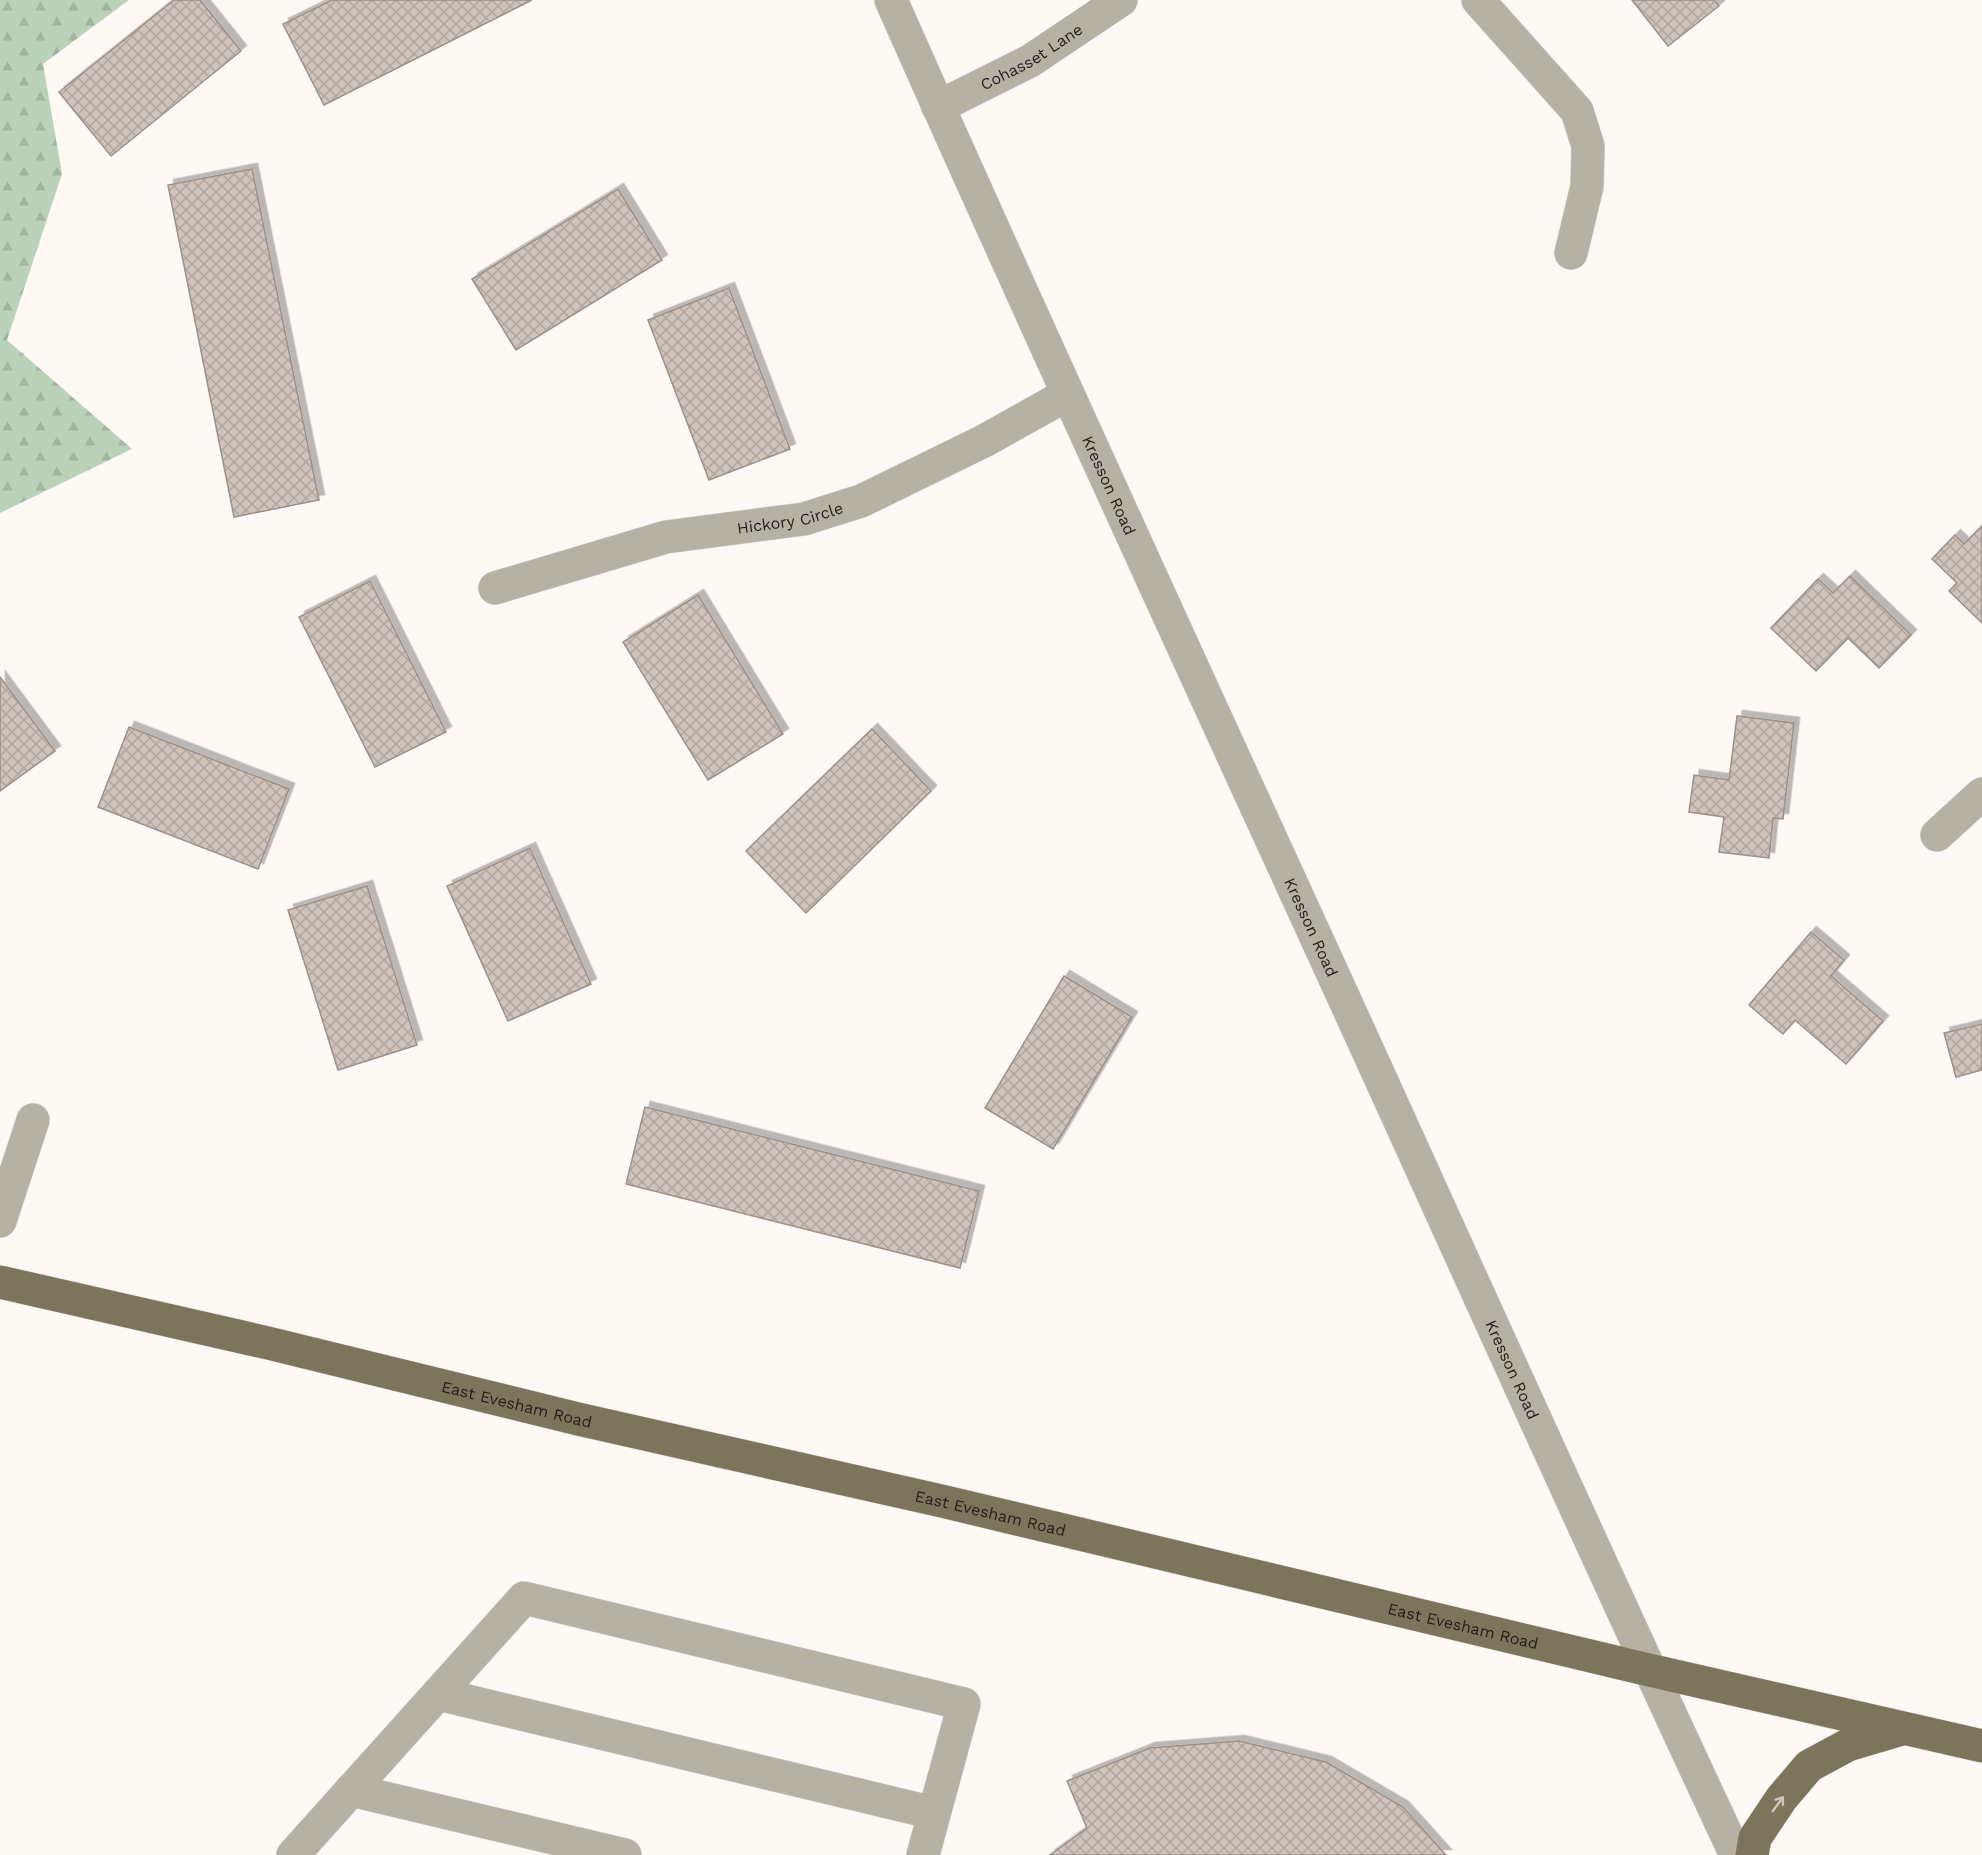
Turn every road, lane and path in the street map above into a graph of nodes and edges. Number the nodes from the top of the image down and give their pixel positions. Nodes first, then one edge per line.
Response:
1 (891, 0) edge
2 (1122, 0) edge
3 (1478, 0) edge
4 (938, 106) junction
5 (1571, 253) dead end
6 (1068, 394) junction
7 (495, 588) dead end
8 (1982, 794) edge
9 (1937, 835) dead end
10 (33, 1119) dead end
11 (0, 1221) edge
12 (0, 1282) edge
13 (1649, 1670) junction
14 (438, 1694) junction
15 (1906, 1728) junction
16 (1982, 1746) edge
17 (351, 1790) junction
18 (934, 1813) junction
19 (293, 1855) edge
20 (625, 1855) edge
21 (923, 1855) edge
22 (1736, 1855) edge
23 (1752, 1855) edge

1 - 4 street, Kresson Road
2 - 4 street, Cohasset Lane
3 - 5 street
4 - 6 street, Kresson Road
6 - 7 street, Hickory Circle
6 - 13 street, Kresson Road
8 - 9 street
10 - 11 street
12 - 13 main road, East Evesham Road
13 - 15 main road, East Evesham Road
13 - 22 street, Kresson Road
14 - 17 street
14 - 18 street
14 - 18 street
15 - 16 main road, East Evesham Road
23 -> 15 main road
17 - 19 street
17 - 20 street
18 - 21 street

